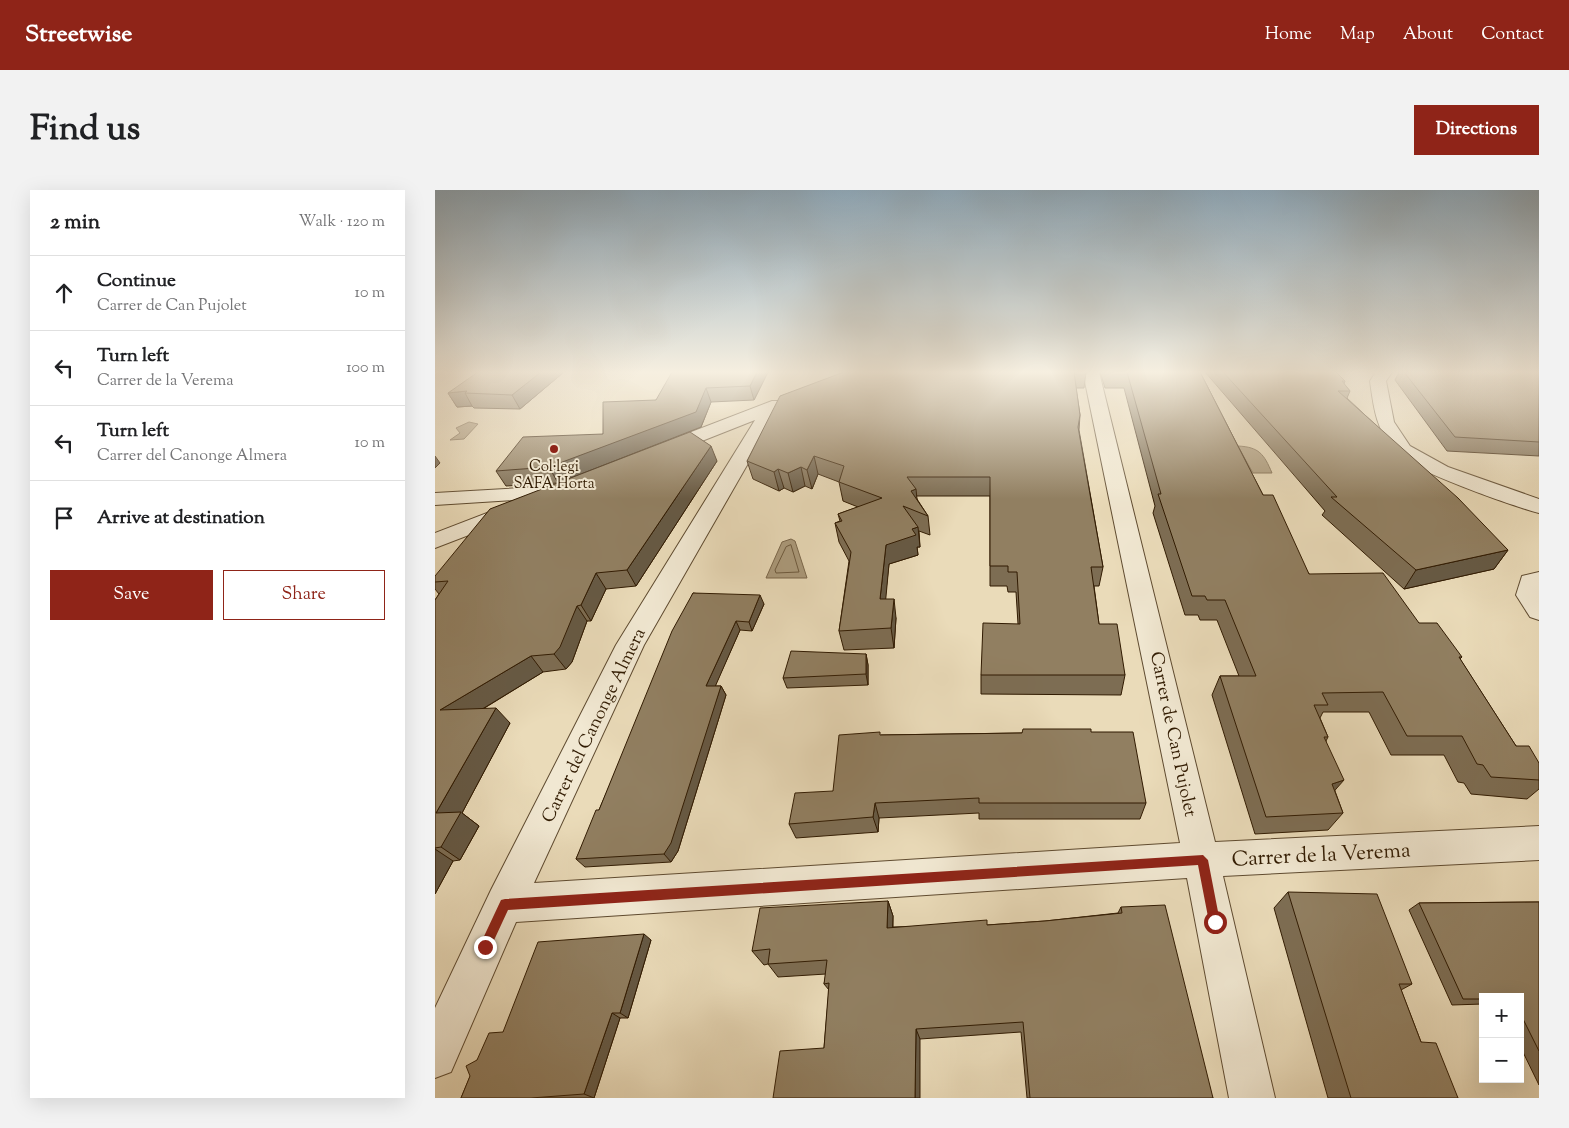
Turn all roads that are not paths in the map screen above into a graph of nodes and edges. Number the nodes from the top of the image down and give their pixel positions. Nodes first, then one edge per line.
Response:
1 (753, 414) edge
2 (774, 414) edge
3 (1102, 414) edge
4 (1384, 414) edge
5 (646, 457) edge
6 (435, 499) edge
7 (1539, 506) edge
8 (435, 540) edge
9 (1539, 580) edge
10 (1539, 611) edge
11 (1539, 843) edge
12 (1203, 860) junction
13 (505, 904) junction
14 (435, 1056) edge
15 (1252, 1098) edge

1 - 5 street, Carrer del Canonge Almera
2 - 13 street, Carrer del Canonge Almera
3 - 12 street, Carrer de Can Pujolet
4 - 7 street
6 - 8 street
9 - 10 street
11 - 12 street, Carrer de la Verema
12 - 13 street, Carrer de la Verema
12 - 15 street, Carrer de Can Pujolet
13 - 14 street, Carrer del Canonge Almera

